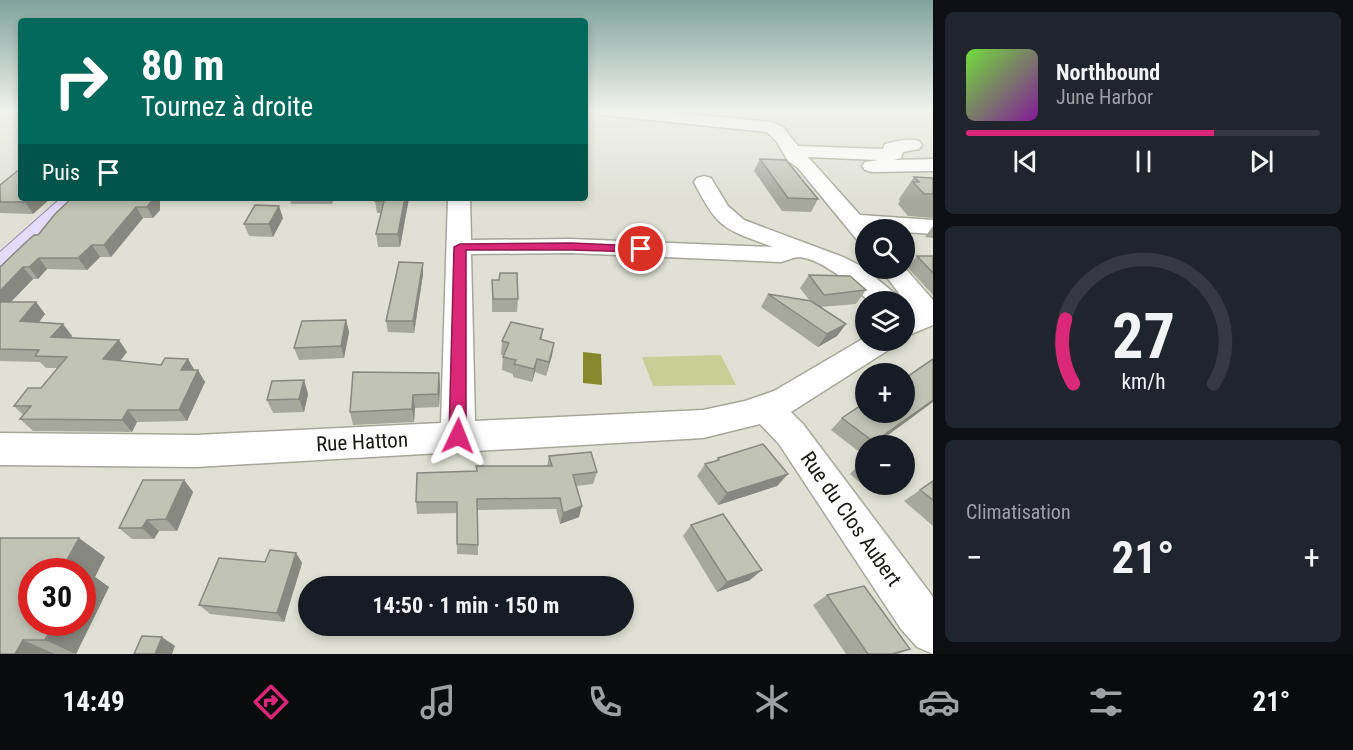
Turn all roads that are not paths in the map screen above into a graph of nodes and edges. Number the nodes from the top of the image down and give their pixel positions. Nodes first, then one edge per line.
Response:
1 (786, 141) edge
2 (913, 145) dead end
3 (933, 155) edge
4 (800, 161) junction
5 (933, 165) edge
6 (704, 182) dead end
7 (73, 201) edge
8 (459, 201) edge
9 (855, 223) edge
10 (915, 227) edge
11 (933, 227) edge
12 (460, 247) junction
13 (798, 248) junction
14 (0, 267) edge
15 (897, 279) edge
16 (875, 291) edge
17 (917, 319) edge
18 (865, 351) edge
19 (766, 409) junction
20 (458, 436) junction
21 (0, 448) edge
22 (933, 631) edge

1 - 4 street
2 - 4 street
3 - 5 street
4 - 5 street
4 - 9 street
6 - 13 street
7 - 14 main road
8 - 12 street
10 - 11 street
12 - 13 street
12 - 20 street
13 - 16 street
15 - 17 street
18 - 19 street, Rue Hatton
19 - 20 street, Rue Hatton
19 - 22 street, Rue du Clos Aubert
20 - 21 street, Rue Hatton

